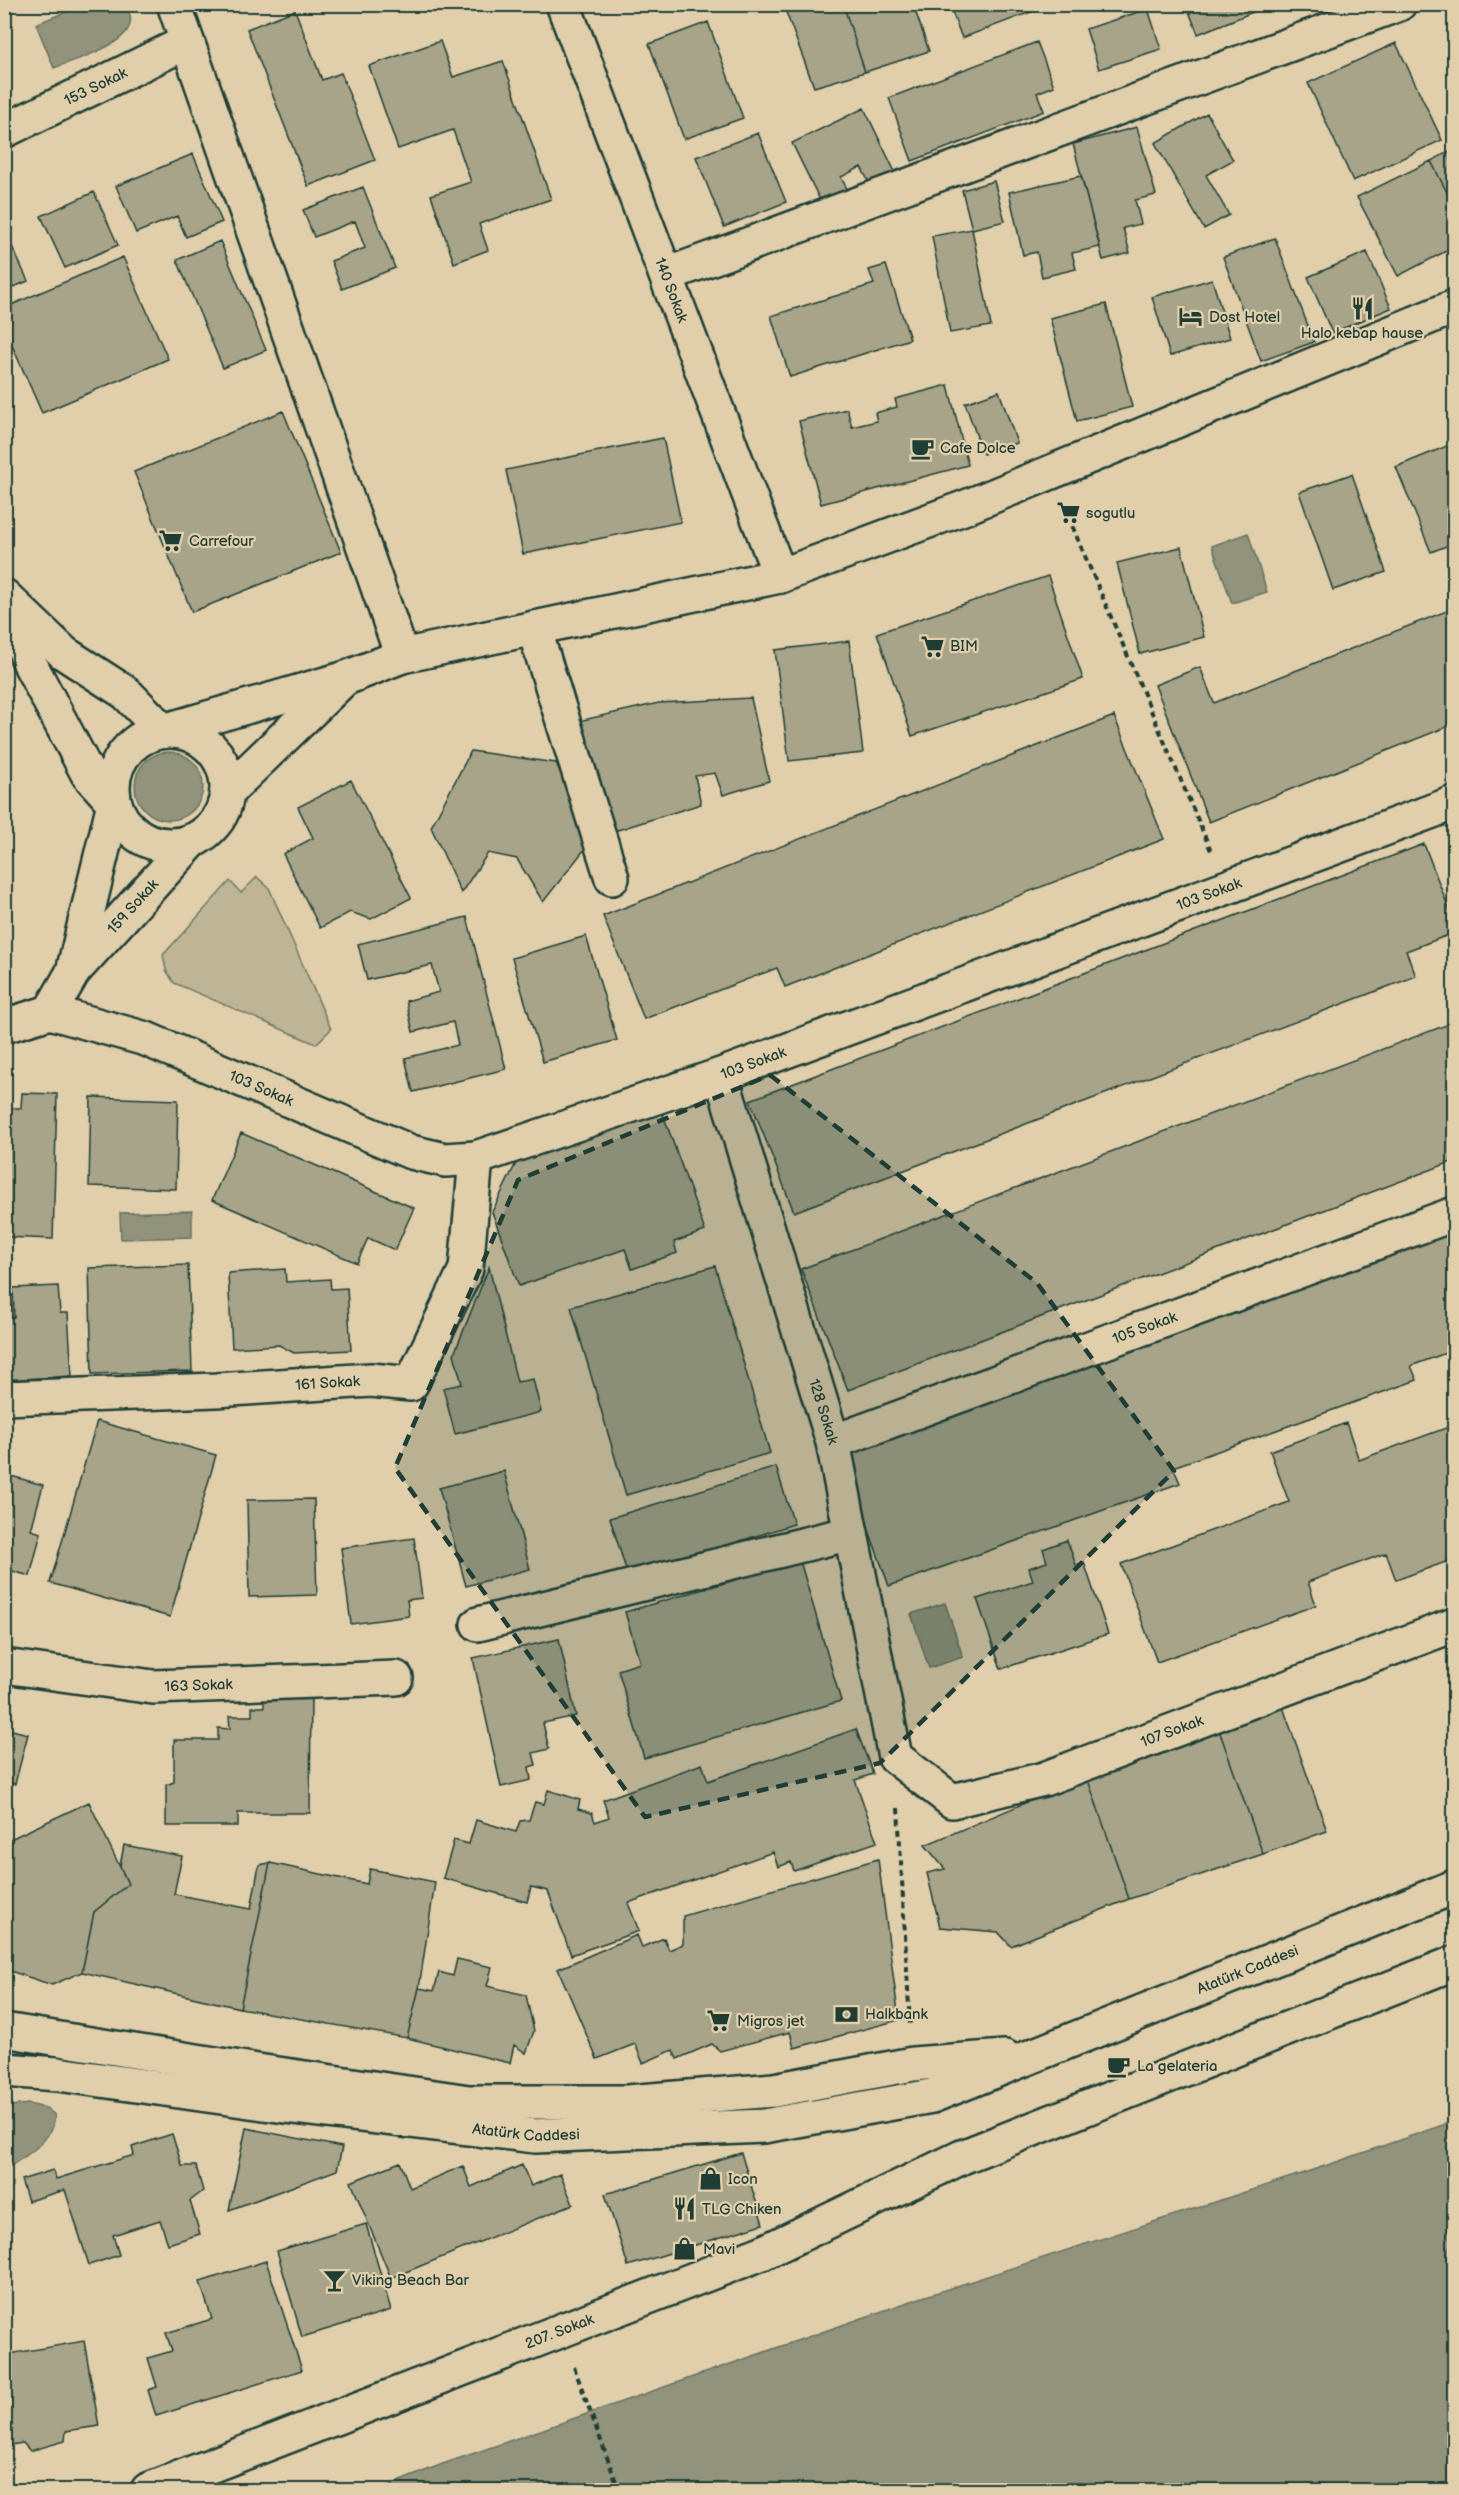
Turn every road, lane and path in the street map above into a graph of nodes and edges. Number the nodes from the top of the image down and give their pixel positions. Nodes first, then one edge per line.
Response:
1 (174, 4) edge
2 (563, 4) edge
3 (1399, 4) edge
4 (187, 42) junction
5 (4, 131) edge
6 (666, 275) junction
7 (1455, 307) edge
8 (1050, 473) junction
9 (780, 576) junction
10 (4, 598) edge
11 (534, 628) junction
12 (402, 656) junction
13 (346, 678) junction
14 (163, 731) junction
15 (226, 792) junction
16 (114, 803) junction
17 (1455, 803) edge
18 (193, 840) junction
19 (612, 878) dead end
20 (1227, 888) junction
21 (73, 972) junction
22 (50, 1012) junction
23 (4, 1026) edge
24 (721, 1075) junction
25 (476, 1158) junction
26 (1455, 1214) edge
27 (4, 1398) edge
28 (833, 1442) junction
29 (851, 1533) junction
30 (478, 1624) dead end
31 (1455, 1625) edge
32 (4, 1666) edge
33 (396, 1678) dead end
34 (895, 1757) junction
35 (1455, 1887) edge
36 (1455, 1963) edge
37 (4, 2030) edge
38 (1040, 2054) junction
39 (913, 2064) junction
40 (4, 2070) edge
41 (561, 2331) junction
42 (148, 2490) edge
43 (619, 2490) edge

1 - 4 street
2 - 6 street, 140 Sokak
3 - 6 street
4 - 5 street, 153 Sokak
4 - 12 street
6 - 9 street, 140 Sokak
7 - 8 street
8 - 9 street
8 - 20 path
9 - 11 street
10 - 14 street
10 - 16 street
11 - 12 street
11 - 19 street
12 - 13 street
13 - 14 street
13 - 15 street
14 - 15 street
14 - 16 street
15 - 18 street
16 - 18 street
16 - 21 street, 159 Sokak
17 - 20 street, 103 Sokak
18 - 21 street, 159 Sokak
20 - 24 street, 103 Sokak
21 - 22 street, 159 Sokak
22 - 23 street
22 - 25 street, 103 Sokak
24 - 25 street, 103 Sokak
24 - 28 street, 128 Sokak
25 - 27 street, 161 Sokak
26 - 28 street, 105 Sokak
28 - 29 street, 128 Sokak
29 - 30 street
29 - 34 street, 128 Sokak
31 - 34 street, 107 Sokak
32 - 33 street, 163 Sokak
34 - 39 path
35 - 38 street, Atatürk Caddesi
36 - 41 street, 207. Sokak
37 - 39 street, Atatürk Caddesi
38 - 39 street, Atatürk Caddesi
38 - 40 street, Atatürk Caddesi
41 - 42 street, 207. Sokak
41 - 43 path

